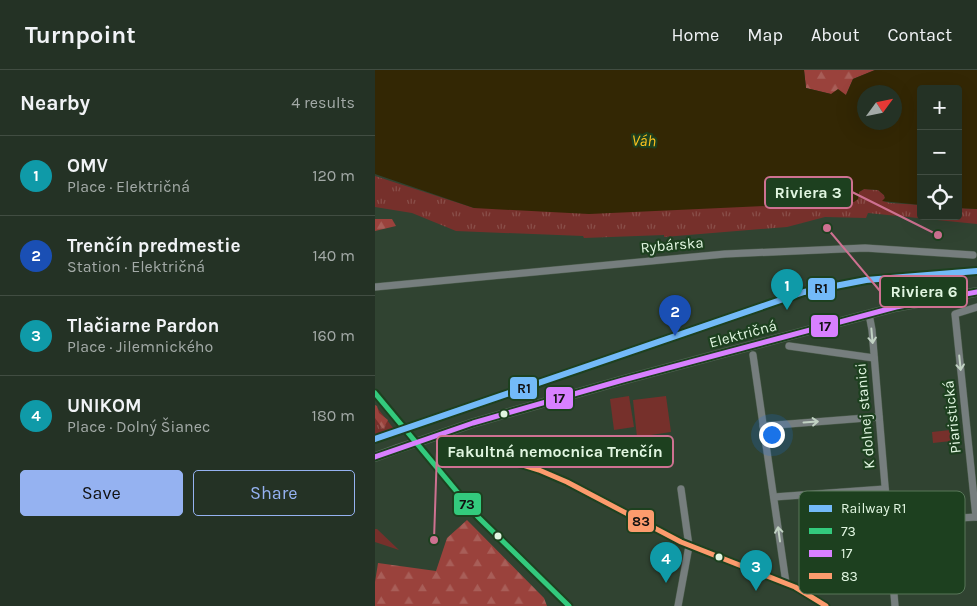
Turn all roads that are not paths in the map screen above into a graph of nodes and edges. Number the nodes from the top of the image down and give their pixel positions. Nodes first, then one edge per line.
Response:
1 (973, 256) dead end
2 (375, 287) edge
3 (977, 292) edge
4 (977, 307) edge
5 (869, 314) junction
6 (789, 346) dead end
7 (753, 356) dead end
8 (874, 358) junction
9 (375, 393) edge
10 (879, 417) junction
11 (763, 426) junction
12 (375, 457) edge
13 (451, 460) dead end
14 (681, 489) dead end
15 (885, 489) joint
16 (860, 491) edge
17 (799, 496) edge
18 (774, 498) junction
19 (976, 517) edge
20 (689, 546) junction
21 (786, 583) junction
22 (799, 589) edge
23 (808, 594) edge
24 (569, 606) edge
25 (678, 606) edge
26 (825, 606) edge

1 - 2 street, Rybárska
3 - 5 main road, Električná
4 -> 19 street, Piaristická
5 -> 8 street, K dolnej stanici
5 - 12 main road, Električná, bridge
6 - 8 street
7 - 11 street
8 - 10 street, K dolnej stanici
9 - 24 street
11 -> 10 street
10 - 15 street, K dolnej stanici
11 - 18 street
13 - 20 street
14 - 20 street
15 - 16 street
17 - 18 street
21 -> 18 street
20 - 21 street
20 - 25 street
21 - 22 street
23 - 26 street

